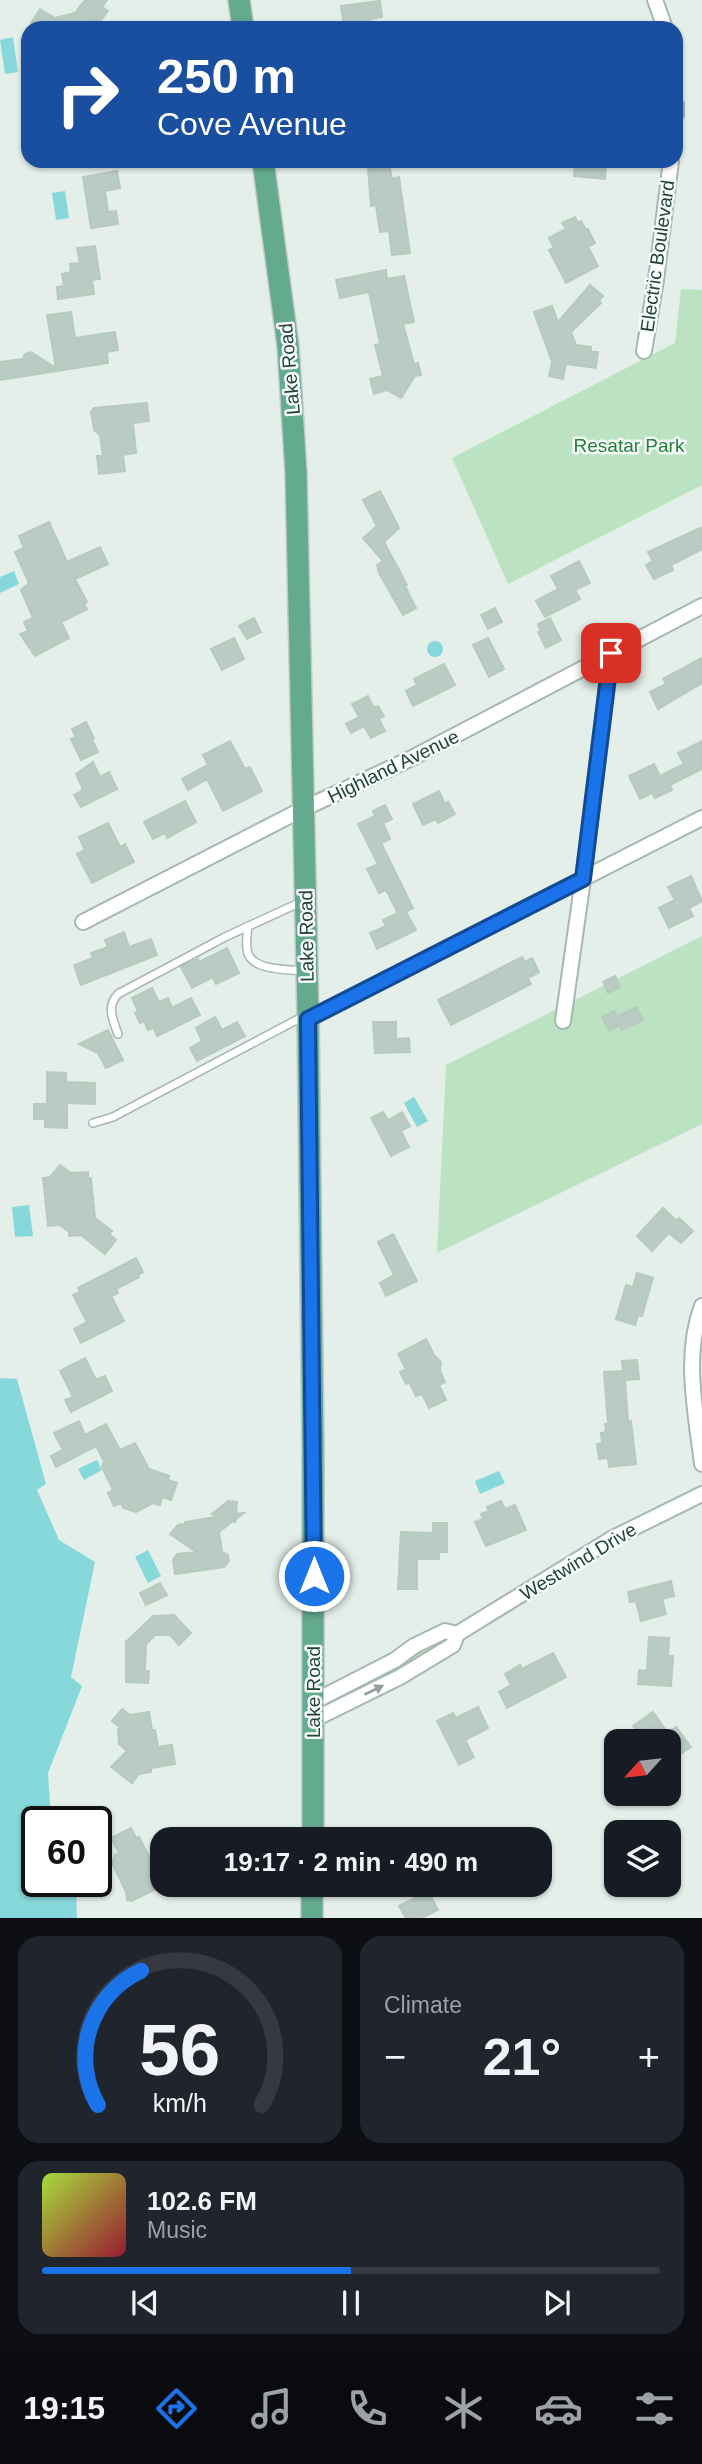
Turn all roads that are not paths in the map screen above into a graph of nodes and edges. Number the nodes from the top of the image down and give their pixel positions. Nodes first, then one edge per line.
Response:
1 (239, 0) edge
2 (655, 0) edge
3 (242, 21) edge
4 (662, 21) edge
5 (264, 168) edge
6 (670, 168) edge
7 (644, 351) dead end
8 (702, 606) edge
9 (611, 653) junction
10 (303, 809) junction
11 (702, 818) edge
12 (583, 879) junction
13 (305, 901) junction
14 (83, 922) dead end
15 (248, 926) junction
16 (307, 971) junction
17 (308, 1016) junction
18 (563, 1021) dead end
19 (118, 1034) dead end
20 (93, 1123) dead end
21 (702, 1306) edge
22 (702, 1464) edge
23 (702, 1494) edge
24 (313, 1711) junction
25 (313, 1827) edge
26 (312, 1897) edge
27 (312, 1918) edge

1 - 3 main road
2 - 4 street
5 - 10 main road, Lake Road
6 - 7 street, Electric Boulevard
8 - 9 street, Highland Avenue
9 - 10 street, Highland Avenue
9 - 12 street
10 - 13 main road, Lake Road
10 - 14 street, Highland Avenue
11 - 12 street
12 - 17 street
12 - 18 street
13 - 15 lane
13 - 16 main road, Lake Road
15 - 16 lane
15 - 19 lane
16 - 17 main road, Lake Road
17 - 20 lane
17 - 24 main road, Lake Road
21 - 22 street
23 - 24 street, Westwind Drive
24 - 25 main road, Lake Road
26 - 27 main road

